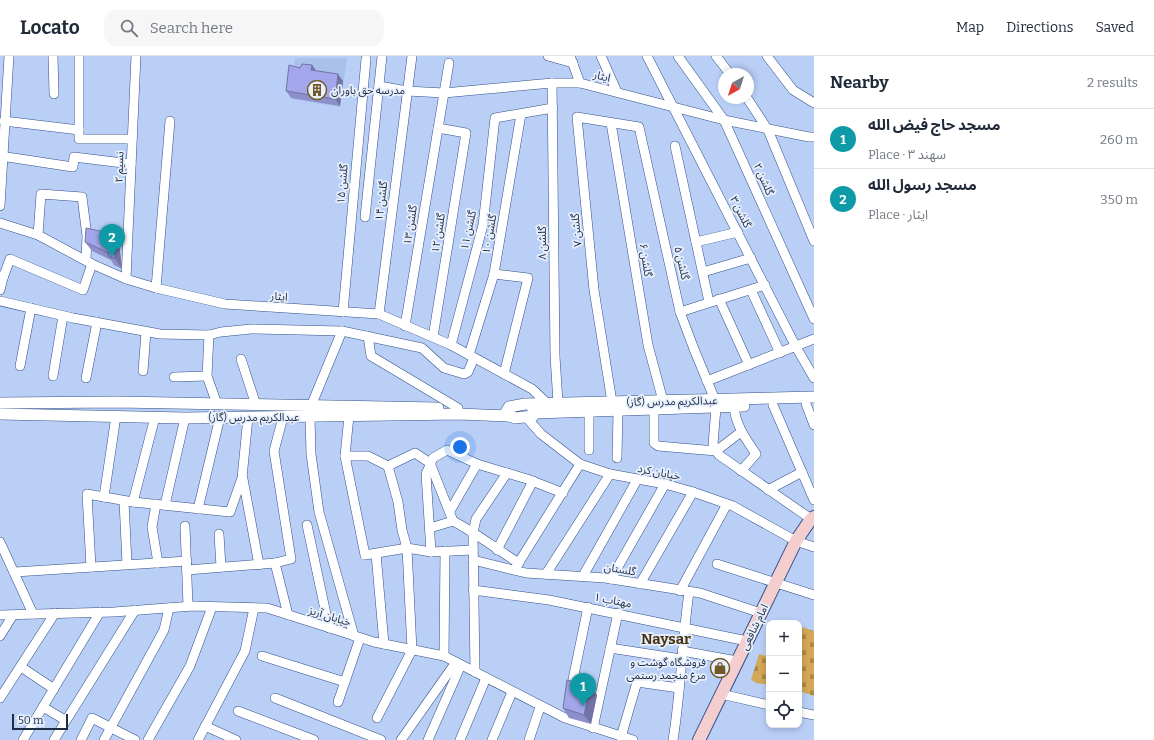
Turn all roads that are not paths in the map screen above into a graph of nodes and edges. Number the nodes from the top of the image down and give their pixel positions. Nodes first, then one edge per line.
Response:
1 (9, 56) edge
2 (53, 56) edge
3 (79, 56) edge
4 (136, 56) edge
5 (382, 56) edge
6 (412, 56) edge
7 (548, 56) edge
8 (601, 56) edge
9 (647, 56) edge
10 (678, 56) edge
11 (716, 56) edge
12 (767, 56) edge
13 (366, 59) dead end
14 (572, 60) edge
15 (449, 63) dead end
16 (725, 68) edge
17 (552, 83) junction
18 (580, 83) junction
19 (379, 86) junction
20 (407, 91) junction
21 (444, 92) junction
22 (617, 92) junction
23 (54, 94) dead end
24 (814, 103) edge
25 (751, 104) edge
26 (673, 106) junction
27 (553, 108) junction
28 (521, 114) junction
29 (724, 120) junction
30 (4, 121) junction
31 (170, 121) dead end
32 (611, 123) junction
33 (639, 127) joint
34 (438, 128) junction
35 (768, 130) junction
36 (79, 134) junction
37 (814, 137) edge
38 (132, 140) junction
39 (675, 146) dead end
40 (1, 156) edge
41 (131, 164) junction
42 (0, 194) edge
43 (0, 206) edge
44 (365, 218) dead end
45 (0, 223) edge
46 (738, 232) junction
47 (38, 235) junction
48 (814, 241) edge
49 (696, 242) junction
50 (751, 258) junction
51 (89, 262) junction
52 (703, 272) junction
53 (494, 274) junction
54 (1, 277) edge
55 (126, 279) junction
56 (765, 285) junction
57 (156, 288) junction
58 (0, 290) edge
59 (751, 290) junction
60 (719, 299) junction
61 (0, 301) edge
62 (710, 302) junction
63 (31, 308) junction
64 (343, 312) junction
65 (680, 312) junction
66 (379, 314) junction
67 (63, 316) junction
68 (814, 319) edge
69 (97, 322) junction
70 (406, 326) junction
71 (342, 331) junction
72 (146, 332) junction
73 (209, 335) junction
74 (368, 336) junction
75 (433, 337) junction
76 (814, 339) edge
77 (451, 345) junction
78 (796, 347) junction
79 (780, 353) junction
80 (472, 356) junction
81 (241, 359) dead end
82 (749, 365) junction
83 (20, 366) dead end
84 (143, 371) dead end
85 (504, 374) junction
86 (53, 376) dead end
87 (207, 376) junction
88 (174, 377) dead end
89 (86, 378) dead end
90 (814, 378) edge
91 (707, 381) junction
92 (663, 401) junction
93 (811, 402) edge
94 (0, 403) edge
95 (553, 403) junction
96 (217, 404) junction
97 (256, 404) junction
98 (716, 404) junction
99 (772, 405) junction
100 (311, 406) junction
101 (615, 406) junction
102 (734, 407) junction
103 (458, 408) junction
104 (654, 410) junction
105 (589, 411) junction
106 (530, 412) junction
107 (508, 413) junction
108 (0, 414) edge
109 (116, 416) junction
110 (349, 416) junction
111 (155, 417) junction
112 (248, 417) junction
113 (283, 417) junction
114 (310, 417) junction
115 (185, 418) junction
116 (220, 418) junction
117 (814, 425) edge
118 (741, 432) junction
119 (589, 450) dead end
120 (716, 451) junction
121 (345, 456) junction
122 (617, 458) dead end
123 (430, 464) junction
124 (477, 464) junction
125 (580, 464) junction
126 (388, 466) junction
127 (741, 471) junction
128 (802, 472) junction
129 (507, 473) junction
130 (610, 474) junction
131 (242, 478) junction
132 (637, 480) junction
133 (533, 481) junction
134 (665, 484) junction
135 (768, 490) junction
136 (563, 492) junction
137 (693, 492) junction
138 (104, 497) junction
139 (814, 500) edge
140 (128, 502) junction
141 (727, 504) junction
142 (161, 505) junction
143 (198, 509) junction
144 (450, 511) junction
145 (812, 518) edge
146 (453, 521) junction
147 (307, 525) dead end
148 (185, 526) dead end
149 (430, 528) junction
150 (474, 531) junction
151 (219, 534) dead end
152 (796, 541) junction
153 (0, 542) edge
154 (814, 547) edge
155 (407, 548) junction
156 (473, 550) junction
157 (497, 550) junction
158 (444, 551) junction
159 (431, 552) junction
160 (376, 554) junction
161 (473, 560) junction
162 (158, 563) junction
163 (275, 563) junction
164 (127, 564) junction
165 (717, 564) dead end
166 (187, 565) junction
167 (259, 565) junction
168 (517, 566) junction
169 (221, 567) junction
170 (91, 568) junction
171 (14, 572) junction
172 (546, 574) junction
173 (583, 576) junction
174 (611, 579) junction
175 (775, 582) junction
176 (640, 584) junction
177 (473, 590) junction
178 (685, 591) junction
179 (814, 595) edge
180 (188, 606) junction
181 (212, 607) junction
182 (588, 607) junction
183 (169, 608) junction
184 (254, 608) junction
185 (135, 610) junction
186 (100, 612) junction
187 (55, 613) junction
188 (618, 613) junction
189 (761, 613) junction
190 (33, 614) junction
191 (0, 615) edge
192 (13, 615) junction
193 (288, 615) junction
194 (329, 628) junction
195 (684, 628) junction
196 (0, 636) edge
197 (357, 637) junction
198 (747, 641) junction
199 (384, 644) junction
200 (610, 648) junction
201 (412, 650) junction
202 (682, 655) junction
203 (262, 656) dead end
204 (444, 656) junction
205 (737, 661) junction
206 (458, 663) junction
207 (21, 667) junction
208 (475, 672) junction
209 (486, 678) junction
210 (345, 682) junction
211 (680, 688) junction
212 (54, 689) junction
213 (512, 692) junction
214 (721, 694) junction
215 (0, 698) edge
216 (275, 698) dead end
217 (338, 702) dead end
218 (766, 704) edge
219 (43, 707) junction
220 (540, 707) junction
221 (238, 711) dead end
222 (567, 711) junction
223 (802, 713) edge
224 (814, 716) edge
225 (377, 718) dead end
226 (65, 720) junction
227 (205, 726) junction
228 (111, 728) junction
229 (593, 728) junction
230 (621, 736) junction
231 (23, 740) edge
232 (54, 740) edge
233 (81, 740) edge
234 (104, 740) edge
235 (135, 740) edge
236 (148, 740) edge
237 (198, 740) edge
238 (236, 740) edge
239 (314, 740) edge
240 (381, 740) edge
241 (401, 740) edge
242 (428, 740) edge
243 (460, 740) edge
244 (492, 740) edge
245 (529, 740) edge
246 (633, 740) edge
247 (673, 740) edge
248 (699, 740) edge

1 - 30 street
2 - 23 street
3 - 36 street
4 - 38 street, نسیم ۲
5 - 19 street
6 - 20 street, گلشن ۱۴
7 - 14 street
8 - 22 street
9 - 26 street, گلشن ۳
10 - 29 street, گلشن ۲
11 - 16 street
12 - 24 street
13 - 64 street, گلشن ۱۵
14 - 18 street
15 - 21 street, گلشن ۱۳
17 - 18 street, ایثار
17 - 21 street, ایثار
17 - 27 street, گلشن ۸
18 - 22 street, ایثار
19 - 20 street, ایثار
19 - 44 street
20 - 21 street, ایثار
20 - 66 street, گلشن ۱۴
21 - 34 street, گلشن ۱۳
22 - 26 street, ایثار
25 - 35 street
26 - 29 street, ایثار
26 - 46 street, گلشن ۳
27 - 28 street
27 - 95 street, گلشن ۸
28 - 53 street, گلشن ۱۰
28 - 77 street, گلشن ۱۱
29 - 35 street, ایثار
29 - 68 street, گلشن ۲
30 - 36 street
30 - 40 street
31 - 57 street
32 - 33 street, گلشن ۷
32 - 92 street, گلشن ۶
32 - 101 street, گلشن ۷
33 - 65 street, گلشن ۵
34 - 70 street, گلشن ۱۳
34 - 75 street, گلشن ۱۲
35 - 37 street, ایثار
35 - 48 street
36 - 38 street
38 - 41 street, نسیم ۲
39 - 49 street
40 - 41 street
40 - 42 street
41 - 55 street, نسیم ۲
42 - 43 street
45 - 47 street, ایثار
46 - 49 street
46 - 50 street, گلشن ۳
47 - 51 street, ایثار
47 - 51 street
49 - 52 street
50 - 52 street
50 - 56 street, گلشن ۳
51 - 54 street
51 - 55 street, ایثار
52 - 62 street
53 - 80 street, گلشن ۱۰
53 - 85 street
54 - 58 street
55 - 57 street, ایثار
56 - 59 street
56 - 78 street, گلشن ۳
57 - 64 street, ایثار
59 - 60 street
59 - 79 street
60 - 62 street
60 - 82 street
61 - 63 street
62 - 65 street
63 - 67 street
63 - 83 street
64 - 66 street, ایثار
65 - 91 street, گلشن ۵
66 - 70 street, ایثار
67 - 69 street
67 - 86 street
69 - 72 street
69 - 89 street
70 - 75 street, ایثار
71 - 73 street
71 - 74 street
71 - 100 street
72 - 73 street
72 - 84 street
73 - 87 street
74 - 80 street, گلشن ۱۰
74 - 103 street
75 - 77 street, ایثار
76 - 78 street
77 - 80 street, ایثار
78 - 79 street
78 - 90 street, گلشن ۳
79 - 82 street
80 - 85 street, ایثار
81 - 97 street
82 - 91 street
85 - 95 street, ایثار
87 - 88 street
87 - 96 street
91 - 98 street, گلشن ۵
92 - 98 street, عبدالکریم مدرس (گاز)
92 - 101 street, عبدالکریم مدرس (گاز)
93 - 98 street, عبدالکریم مدرس (گاز)
93 - 99 street, عبدالکریم مدرس (گاز)
93 - 117 street
94 - 96 street, عبدالکریم مدرس (گاز)
95 - 101 street, عبدالکریم مدرس (گاز)
95 - 106 street, عبدالکریم مدرس (گاز)
96 - 97 street, عبدالکریم مدرس (گاز)
97 - 100 street, عبدالکریم مدرس (گاز)
98 - 102 street, عبدالکریم مدرس (گاز)
98 - 104 street, عبدالکریم مدرس (گاز)
98 - 120 street
99 - 102 street, عبدالکریم مدرس (گاز)
99 - 128 street
100 - 103 street, عبدالکریم مدرس (گاز)
100 - 114 street
101 - 104 street, عبدالکریم مدرس (گاز)
101 - 105 street, عبدالکریم مدرس (گاز)
101 - 122 street
102 - 118 street
103 - 107 street, عبدالکریم مدرس (گاز)
104 - 120 street
105 - 106 street, عبدالکریم مدرس (گاز)
105 - 119 street
106 - 107 street
106 - 125 street, خیابان کرد
107 - 110 street, عبدالکریم مدرس (گاز)
108 - 109 street, عبدالکریم مدرس (گاز)
109 - 111 street, عبدالکریم مدرس (گاز)
109 - 138 street
110 - 114 street, عبدالکریم مدرس (گاز)
110 - 121 street
111 - 115 street, عبدالکریم مدرس (گاز)
111 - 140 street
112 - 113 street, عبدالکریم مدرس (گاز)
112 - 116 street, عبدالکریم مدرس (گاز)
112 - 131 street
113 - 114 street, عبدالکریم مدرس (گاز)
113 - 163 street
114 - 197 street
115 - 116 street, عبدالکریم مدرس (گاز)
115 - 142 street
116 - 143 street
118 - 120 street
118 - 127 street
120 - 127 street
121 - 126 street
121 - 160 street
123 - 124 street
123 - 126 street
123 - 144 street
123 - 149 street
124 - 129 street
124 - 144 street
125 - 130 street, خیابان کرد
125 - 136 street
126 - 155 street
127 - 135 street
128 - 135 street
128 - 139 street
129 - 133 street
129 - 150 street
130 - 132 street, خیابان کرد
130 - 172 street
131 - 143 street
131 - 167 street
132 - 134 street, خیابان کرد
132 - 173 street
133 - 136 street
133 - 157 street
134 - 137 street, خیابان کرد
134 - 174 street
135 - 145 street
136 - 168 street
137 - 141 street, خیابان کرد
137 - 176 street
138 - 140 street
138 - 170 street
140 - 142 street
140 - 164 street
141 - 152 street, خیابان کرد
141 - 178 street
142 - 143 street
142 - 162 street
144 - 146 street
145 - 152 main road, امام شافعی
146 - 149 street
146 - 150 street
147 - 194 street
148 - 166 street
149 - 159 street
150 - 156 street
150 - 157 street
151 - 169 street
152 - 154 street, خیابان کرد
152 - 175 main road, امام شافعی
153 - 171 street
155 - 159 street
155 - 160 street
155 - 201 street
156 - 158 street
156 - 161 street
157 - 168 street
158 - 159 street
158 - 204 street
160 - 199 street
161 - 168 street, گلستان
161 - 177 street
162 - 164 street
162 - 166 street
163 - 167 street
163 - 193 street
164 - 170 street
165 - 175 street
166 - 169 street
166 - 180 street
167 - 169 street
168 - 172 street, گلستان
170 - 171 street
171 - 190 street
172 - 173 street, گلستان
173 - 174 street, گلستان
174 - 176 street, گلستان
175 - 179 street
175 - 189 main road, امام شافعی
176 - 178 street, گلستان
177 - 182 street, مهتاب ۱
177 - 208 street
178 - 189 street, گلستان
178 - 195 street
180 - 181 street, خیابان آریز
180 - 183 street, خیابان آریز
181 - 184 street, خیابان آریز
181 - 236 street
182 - 188 street, مهتاب ۱
182 - 222 street
183 - 185 street, خیابان آریز
183 - 228 street
184 - 193 street, خیابان آریز
184 - 227 street
185 - 186 street, خیابان آریز
185 - 226 street
186 - 187 street, خیابان آریز
186 - 212 street
187 - 190 street, خیابان آریز
187 - 207 street
188 - 195 street, مهتاب ۱
188 - 200 street
189 - 198 main road, امام شافعی
190 - 192 street, خیابان آریز
191 - 192 street, خیابان آریز
192 - 196 street
193 - 194 street, خیابان آریز
194 - 197 street, خیابان آریز
195 - 198 street, مهتاب ۱
195 - 202 street
197 - 199 street, خیابان آریز
197 - 210 street
198 - 205 main road, امام شافعی
199 - 201 street, خیابان آریز
200 - 202 street
200 - 229 street
201 - 204 street, خیابان آریز
201 - 225 street
202 - 205 street
202 - 211 street
203 - 210 street
204 - 206 street, خیابان آریز
205 - 214 main road, امام شافعی
206 - 208 street, خیابان آریز
206 - 241 street
206 - 242 street
207 - 212 street
207 - 215 street
208 - 209 street, خیابان آریز
209 - 213 street, خیابان آریز
209 - 243 street
210 - 217 street
211 - 230 street
211 - 247 street
212 - 219 street
213 - 220 street, خیابان آریز
213 - 244 street
214 - 218 street
214 - 248 main road, امام شافعی
216 - 240 street
219 - 226 street
219 - 231 street
220 - 222 street, خیابان آریز
220 - 245 street
221 - 239 street
222 - 229 street, خیابان آریز
223 - 224 street
226 - 232 street
227 - 237 street
227 - 238 street
228 - 233 street
228 - 234 street
228 - 235 street
229 - 230 street, خیابان آریز
230 - 246 street, خیابان آریز

